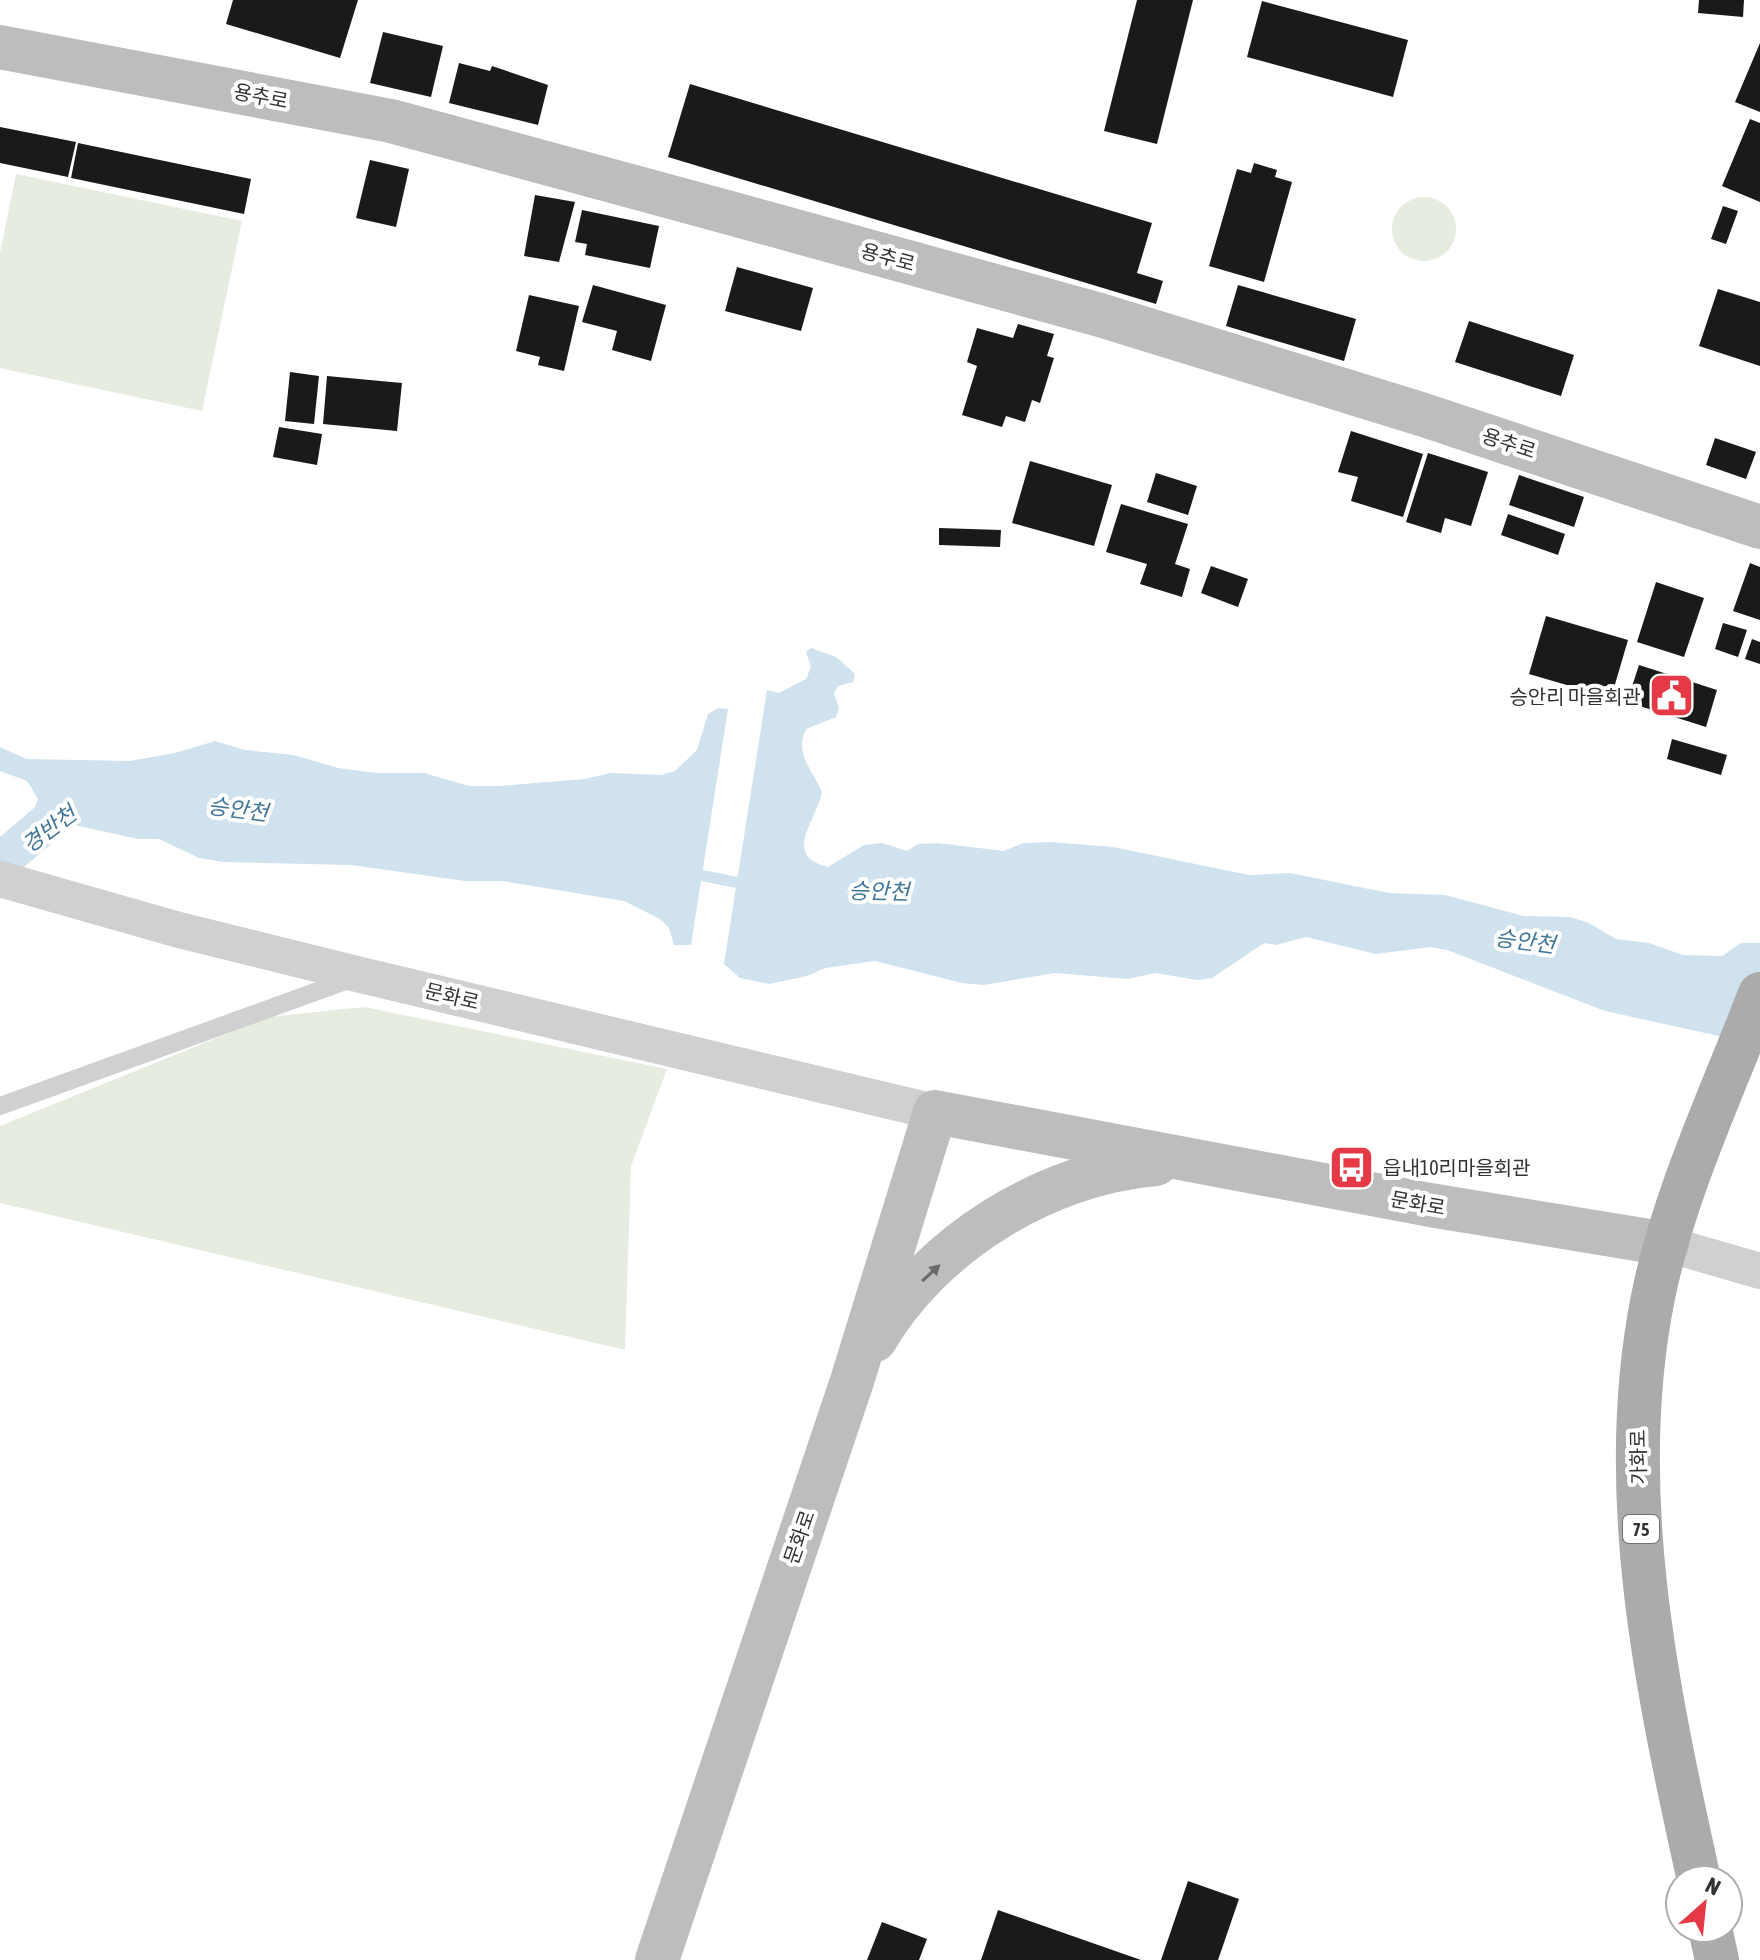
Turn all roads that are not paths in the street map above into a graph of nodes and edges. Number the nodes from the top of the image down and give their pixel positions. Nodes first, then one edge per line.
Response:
1 (0, 47) edge
2 (1760, 527) edge
3 (0, 879) edge
4 (361, 975) junction
5 (1760, 994) edge
6 (0, 1106) edge
7 (935, 1112) junction
8 (1208, 1163) junction
9 (1667, 1244) junction
10 (1760, 1271) edge
11 (852, 1381) junction
12 (1696, 1864) edge
13 (657, 1960) edge

1 - 2 main road, 용추로
3 - 4 street, 문화로
4 - 6 lane
4 - 7 street, 문화로
5 - 9 main road, 가화로 / 75
7 - 8 main road, 문화로
7 - 11 main road, 문화로
8 - 9 main road, 문화로
11 -> 8 main road
9 - 10 street
9 - 12 main road, 가화로 / 75
11 - 13 main road, 문화로

